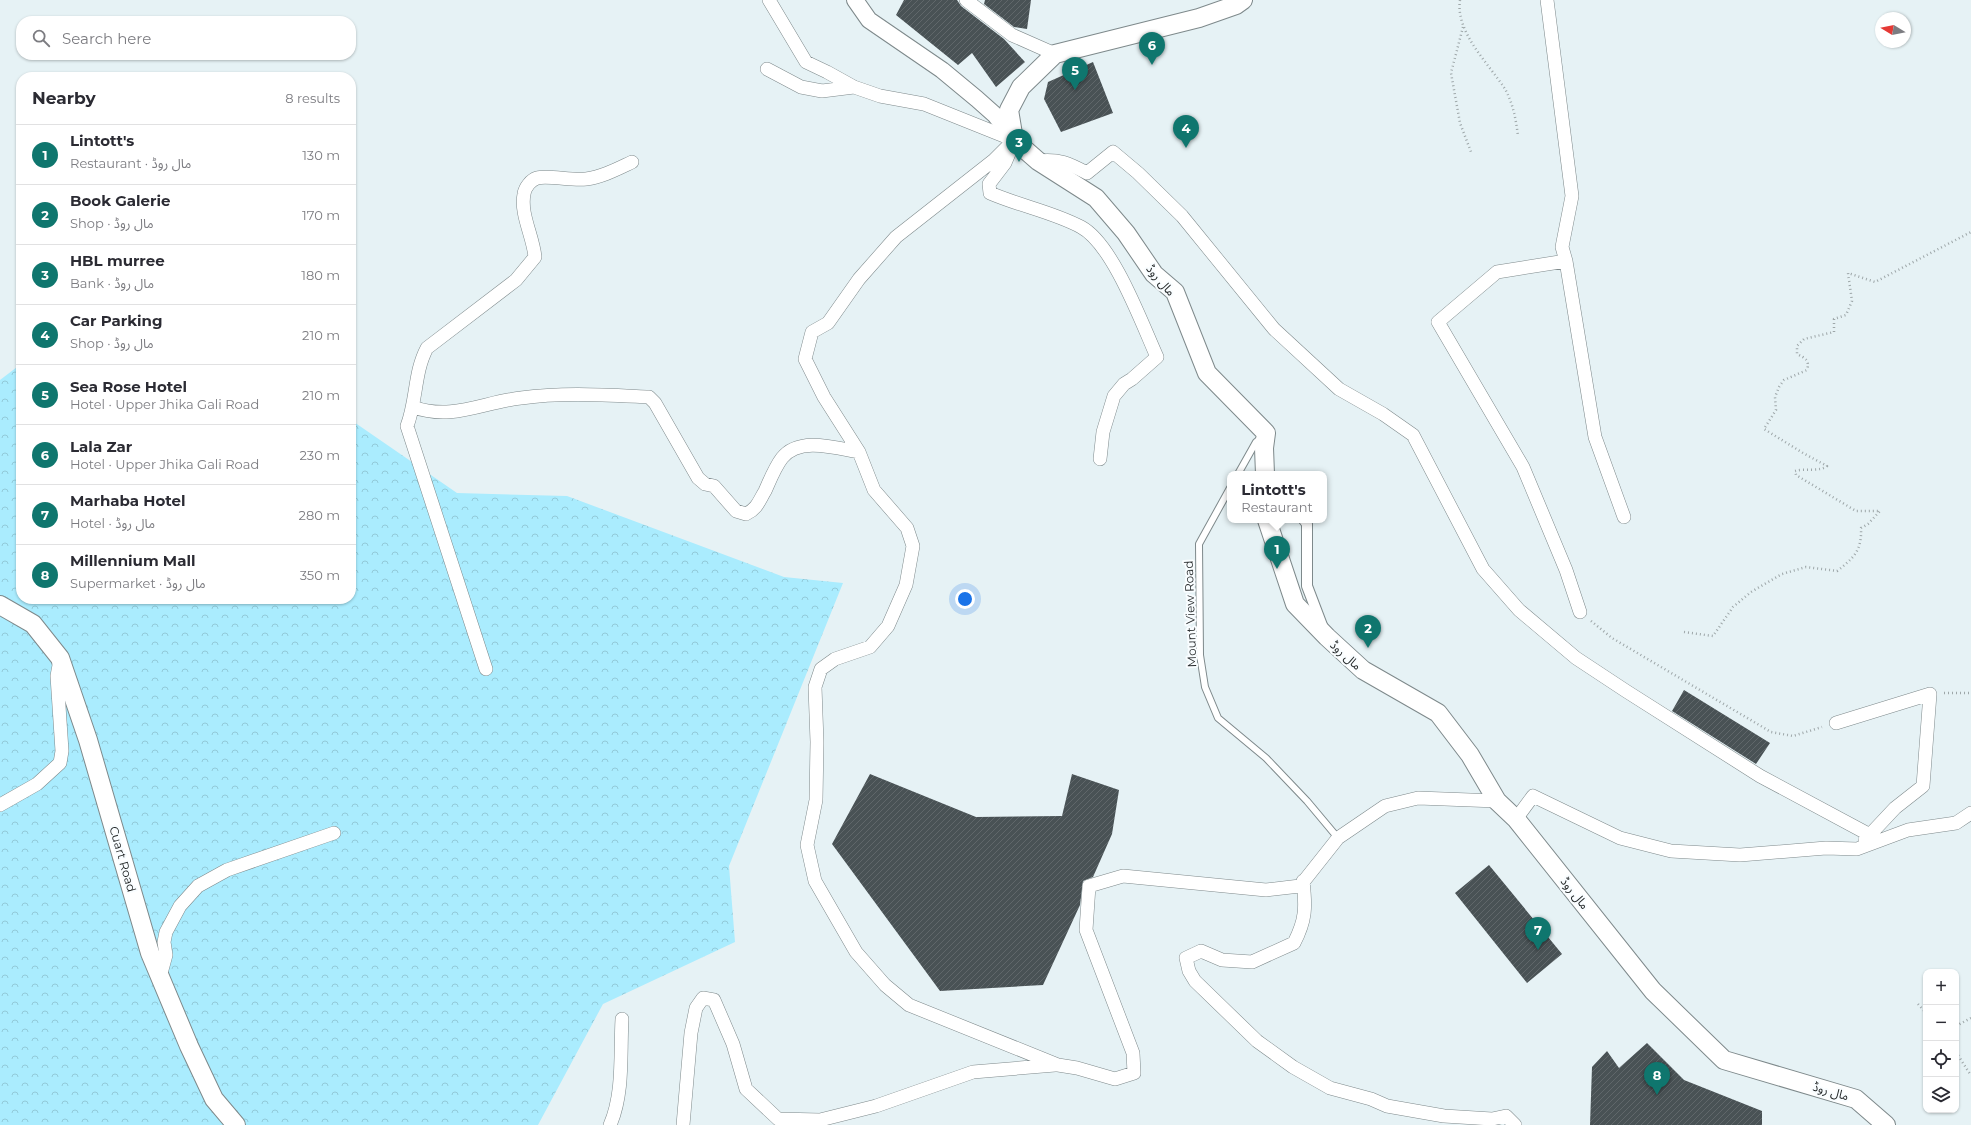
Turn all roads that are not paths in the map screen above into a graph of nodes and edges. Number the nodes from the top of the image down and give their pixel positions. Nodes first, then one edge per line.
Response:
1 (769, 0) edge
2 (855, 0) edge
3 (966, 0) edge
4 (1244, 0) edge
5 (1547, 0) edge
6 (1055, 54) junction
7 (767, 69) dead end
8 (854, 87) junction
9 (1014, 140) junction
10 (1038, 161) junction
11 (632, 162) dead end
12 (1566, 261) junction
13 (413, 408) junction
14 (1265, 441) junction
15 (859, 452) junction
16 (1100, 459) dead end
17 (1240, 471) edge
18 (1265, 471) edge
19 (1269, 471) edge
20 (1227, 493) edge
21 (1624, 517) dead end
22 (1268, 523) edge
23 (1306, 523) edge
24 (0, 605) edge
25 (1580, 612) road end
26 (1327, 637) junction
27 (60, 658) junction
28 (486, 669) dead end
29 (1836, 723) road end
30 (1497, 802) junction
31 (0, 805) edge
32 (1971, 813) edge
33 (1516, 819) junction
34 (334, 833) dead end
35 (1870, 834) junction
36 (1338, 838) junction
37 (1857, 849) junction
38 (1303, 881) junction
39 (160, 977) junction
40 (622, 1020) dead end
41 (1058, 1065) junction
42 (236, 1125) edge
43 (610, 1125) edge
44 (683, 1125) edge
45 (1515, 1125) edge
46 (1886, 1125) edge

1 - 8 street
2 - 9 street
3 - 6 street
4 - 6 main road
5 - 12 street
6 - 9 main road
7 - 8 street
8 - 9 street
9 - 10 main road, مال روڈ
9 - 15 street
9 - 16 street
10 - 14 main road, مال روڈ
10 - 35 street
11 - 13 street
12 - 21 street
12 - 25 street
13 - 15 street
13 - 28 street
14 - 17 lane
14 - 18 main road
14 - 19 street
15 - 41 street
20 - 36 lane, Mount View Road
22 - 26 main road, مال روڈ
23 - 26 street, مال روڈ
24 - 27 main road, Cuart Road
26 - 30 main road, مال روڈ
27 - 31 street
27 - 39 main road, Cuart Road
29 - 35 street
30 - 33 main road, مال روڈ
30 - 36 street
32 - 37 street
33 - 37 street
33 - 46 main road, مال روڈ
34 - 39 street
35 - 37 street
36 - 38 street
38 - 41 street
38 - 45 street
39 - 42 main road, Cuart Road
40 - 43 street
41 - 44 street

